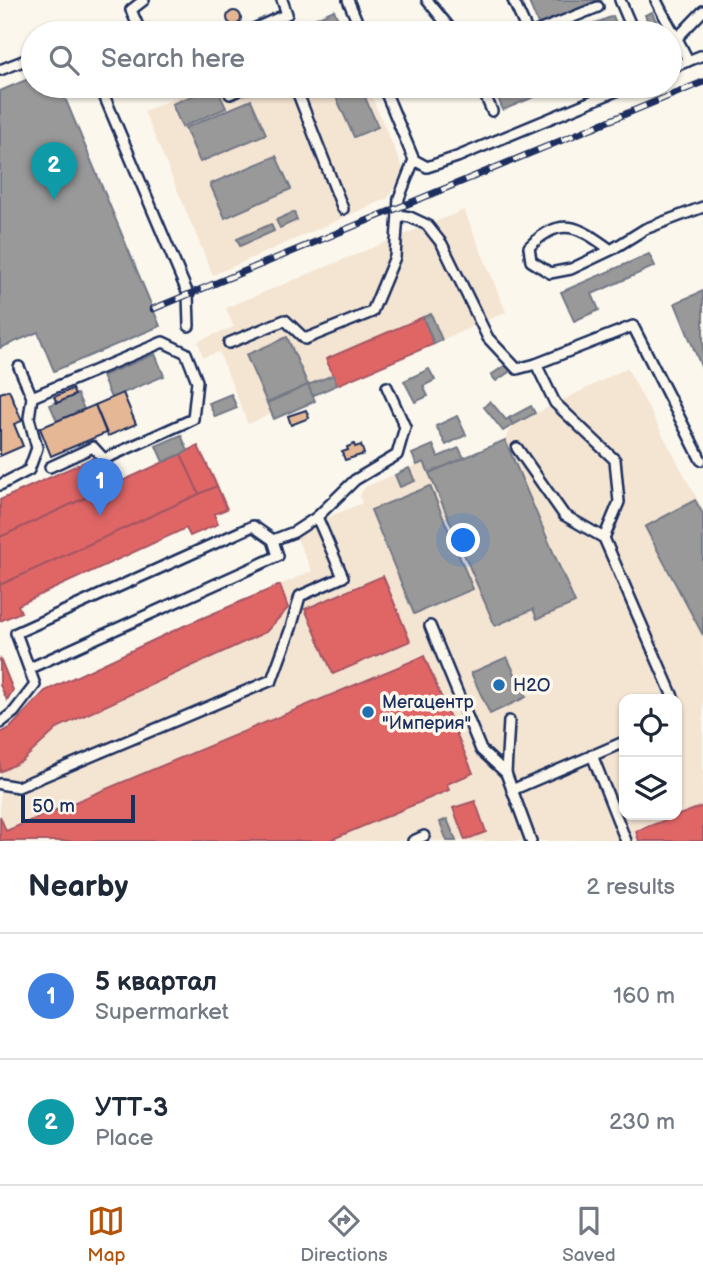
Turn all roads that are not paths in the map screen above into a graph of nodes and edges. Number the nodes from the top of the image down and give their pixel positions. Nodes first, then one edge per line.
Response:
1 (144, 0) edge
2 (282, 0) edge
3 (348, 0) edge
4 (427, 0) edge
5 (513, 0) edge
6 (620, 0) edge
7 (656, 0) edge
8 (598, 6) dead end
9 (703, 11) edge
10 (136, 21) edge
11 (272, 21) edge
12 (357, 21) edge
13 (444, 21) edge
14 (524, 21) edge
15 (561, 21) edge
16 (629, 21) edge
17 (665, 21) edge
18 (682, 33) edge
19 (682, 47) edge
20 (703, 55) edge
21 (688, 61) junction
22 (21, 62) edge
23 (682, 63) edge
24 (0, 70) edge
25 (105, 98) edge
26 (300, 98) edge
27 (388, 98) edge
28 (486, 98) edge
29 (599, 98) edge
30 (492, 111) dead end
31 (414, 159) junction
32 (703, 207) edge
33 (343, 209) dead end
34 (398, 215) junction
35 (611, 250) junction
36 (189, 326) dead end
37 (229, 342) dead end
38 (536, 364) junction
39 (19, 367) dead end
40 (387, 387) dead end
41 (32, 397) junction
42 (517, 448) dead end
43 (701, 460) dead end
44 (50, 467) dead end
45 (0, 485) edge
46 (317, 517) junction
47 (604, 538) junction
48 (273, 540) junction
49 (430, 626) dead end
50 (30, 668) junction
51 (672, 694) edge
52 (509, 721) dead end
53 (0, 723) edge
54 (619, 744) edge
55 (592, 755) junction
56 (506, 774) junction
57 (0, 784) edge
58 (512, 790) junction
59 (424, 836) dead end
60 (413, 841) edge
61 (531, 841) edge
62 (626, 841) edge

1 - 10 lane
2 - 11 lane
3 - 12 lane
4 - 13 lane
5 - 14 lane
6 - 16 lane
7 - 17 lane
8 - 15 lane
9 - 18 lane
19 - 21 lane
20 - 21 lane
21 - 23 lane
22 - 24 lane
25 - 36 lane
26 - 33 lane
27 - 31 lane
28 - 30 lane
29 - 31 lane
31 - 34 lane
32 - 35 lane
34 - 37 lane
34 - 38 lane
35 - 35 lane
38 - 43 lane
38 - 47 lane
39 - 41 lane
40 - 46 lane
41 - 44 lane
41 - 45 lane
42 - 47 lane
46 - 48 lane
46 - 57 lane
47 - 51 lane
48 - 50 lane
48 - 50 lane
49 - 56 lane
50 - 53 lane
52 - 56 lane
54 - 55 lane
55 - 58 lane
55 - 62 lane
56 - 58 lane
58 - 61 lane
59 - 60 lane

